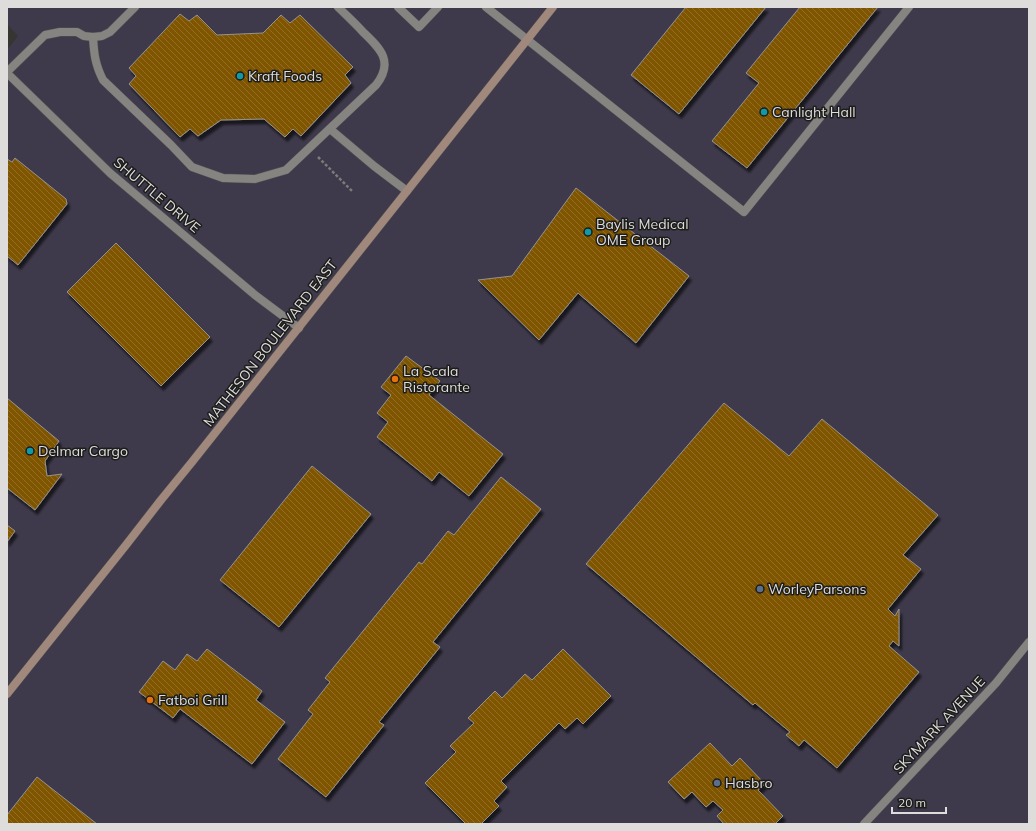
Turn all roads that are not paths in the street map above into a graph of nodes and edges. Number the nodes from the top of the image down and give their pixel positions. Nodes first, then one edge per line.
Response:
1 (135, 7) edge
2 (338, 7) edge
3 (398, 7) edge
4 (438, 7) edge
5 (486, 7) edge
6 (553, 7) edge
7 (909, 7) edge
8 (93, 37) junction
9 (527, 40) junction
10 (7, 73) edge
11 (330, 129) junction
12 (406, 190) junction
13 (299, 328) junction
14 (1029, 642) edge
15 (7, 694) edge
16 (864, 824) edge

1 - 8 street
2 - 11 street
3 - 4 street
5 - 9 street
6 - 9 street, MATHESON BOULEVARD EAST
7 - 9 street
8 - 10 street
8 - 11 street
9 - 12 street, MATHESON BOULEVARD EAST
10 - 13 street, SHUTTLE DRIVE
11 - 12 street
12 - 13 street, MATHESON BOULEVARD EAST
13 - 15 street, MATHESON BOULEVARD EAST
14 - 16 street, SKYMARK AVENUE

